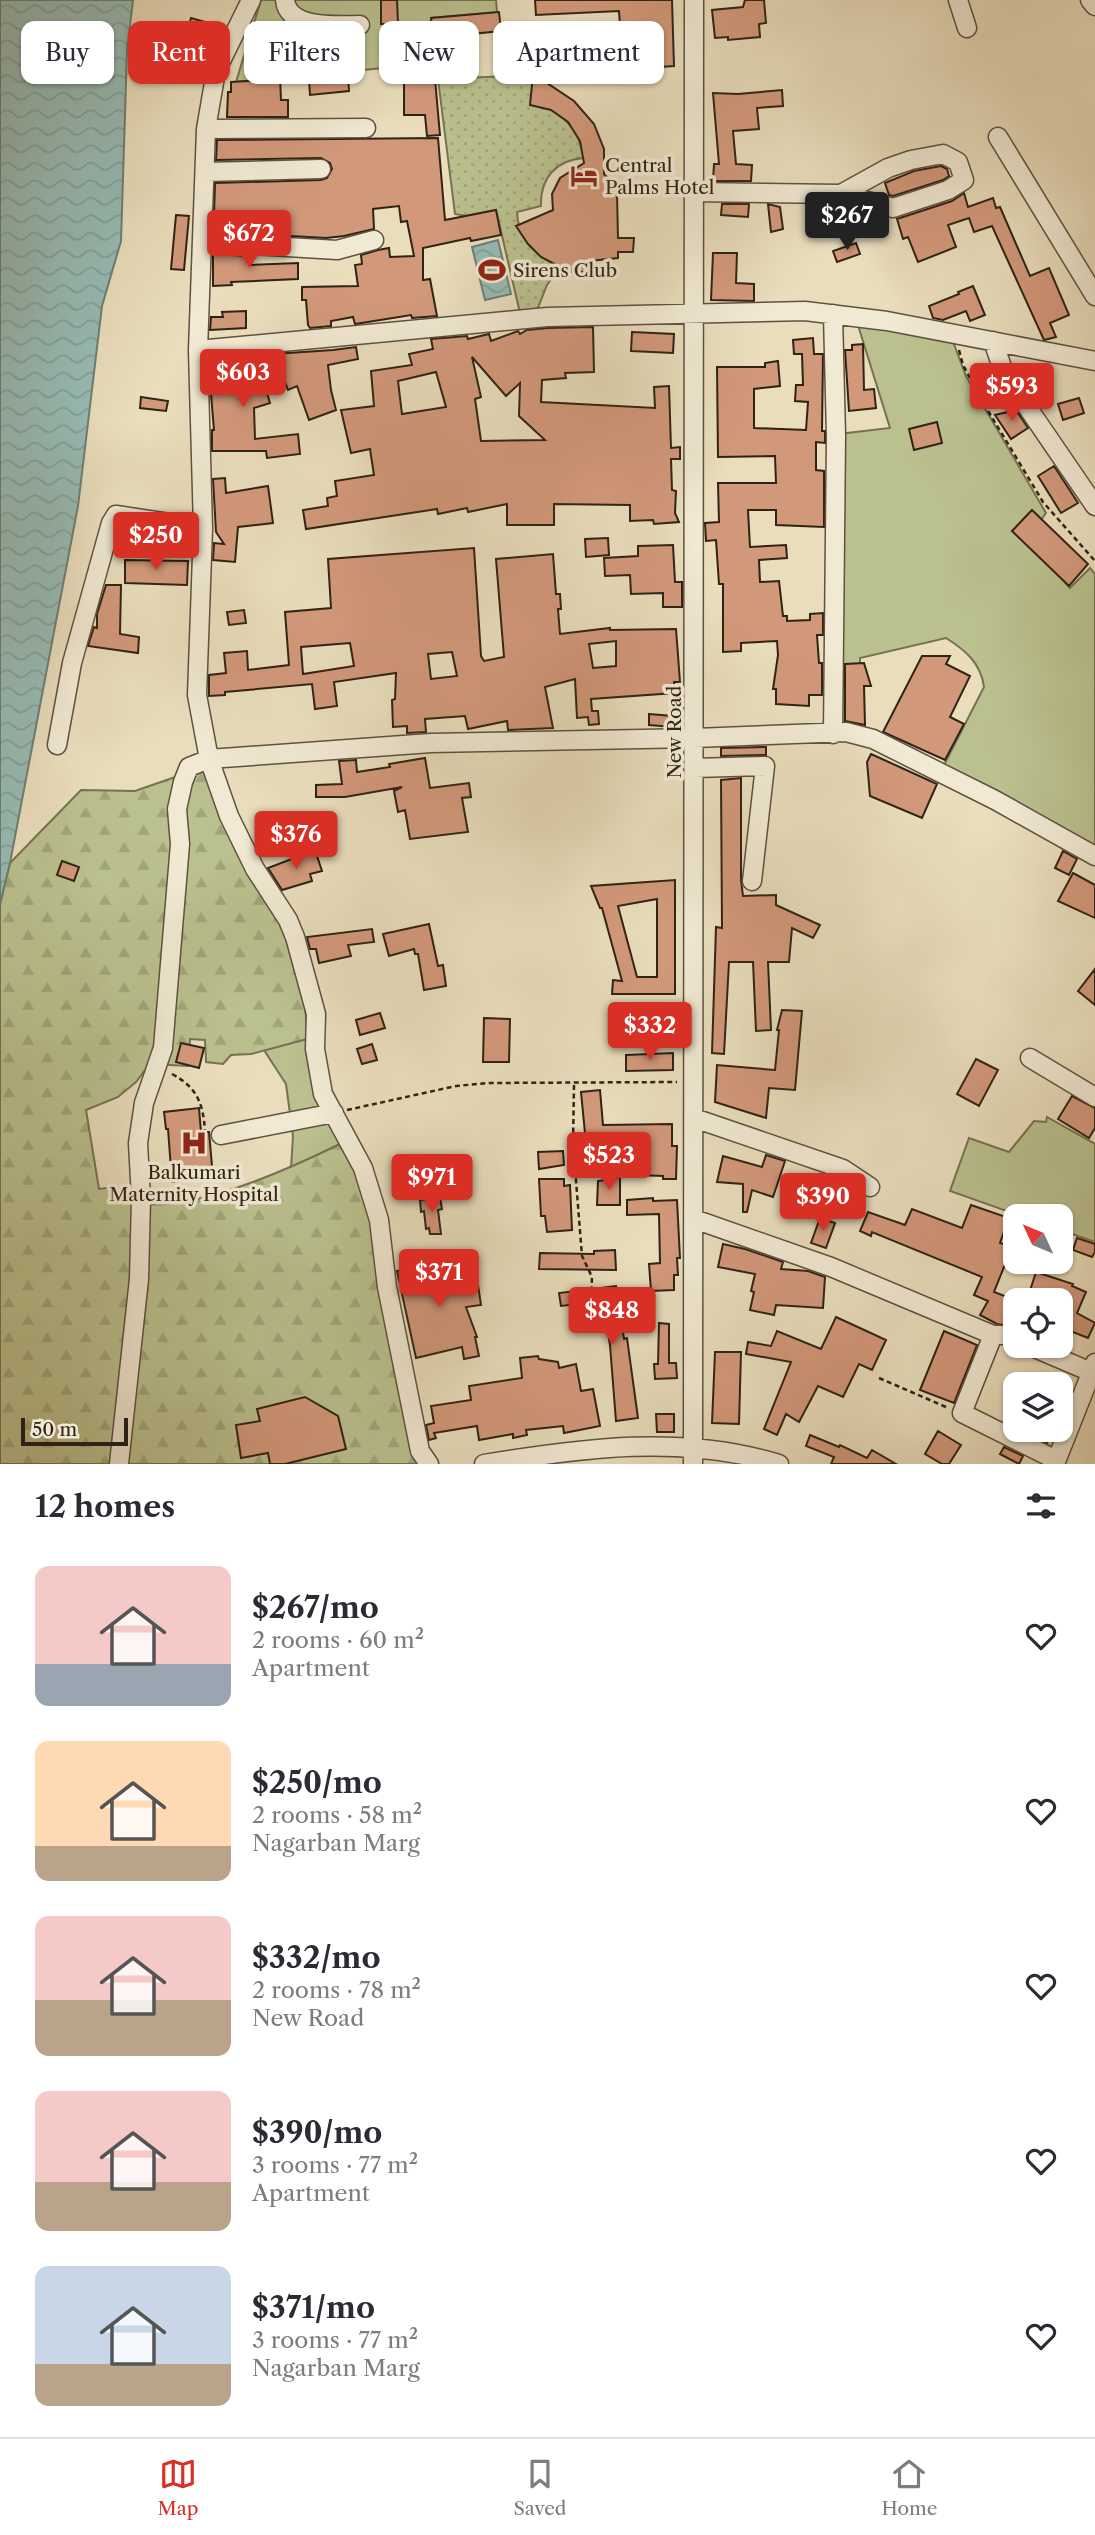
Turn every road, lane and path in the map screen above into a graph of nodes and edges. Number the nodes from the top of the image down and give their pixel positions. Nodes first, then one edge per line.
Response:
1 (251, 0) edge
2 (285, 0) edge
3 (694, 0) edge
4 (958, 0) edge
5 (1090, 0) edge
6 (1095, 6) edge
7 (305, 21) edge
8 (967, 28) dead end
9 (366, 128) dead end
10 (206, 129) junction
11 (998, 137) dead end
12 (321, 169) dead end
13 (205, 172) junction
14 (694, 192) junction
15 (841, 194) junction
16 (374, 240) dead end
17 (202, 242) junction
18 (1095, 296) edge
19 (694, 313) junction
20 (833, 314) junction
21 (955, 333) junction
22 (993, 341) junction
23 (198, 350) junction
24 (1095, 361) edge
25 (1095, 506) edge
26 (203, 528) junction
27 (1095, 561) edge
28 (833, 734) junction
29 (695, 738) junction
30 (57, 745) dead end
31 (209, 759) junction
32 (695, 768) junction
33 (1095, 856) edge
34 (752, 881) dead end
35 (1030, 1058) dead end
36 (157, 1066) junction
37 (694, 1082) junction
38 (574, 1084) junction
39 (1095, 1097) edge
40 (334, 1113) junction
41 (694, 1118) junction
42 (213, 1134) joint
43 (870, 1188) dead end
44 (694, 1219) junction
45 (591, 1303) dead end
46 (993, 1335) junction
47 (1003, 1335) edge
48 (1066, 1358) edge
49 (1093, 1367) edge
50 (879, 1378) dead end
51 (962, 1413) junction
52 (693, 1455) edge
53 (586, 1456) edge
54 (1055, 1462) edge
55 (119, 1464) edge
56 (429, 1464) edge
57 (484, 1464) edge
58 (779, 1464) edge

1 - 10 street
2 - 7 street
3 - 14 street, New Road
4 - 8 street
5 - 6 street
9 - 10 street
10 - 13 street
11 - 18 street
12 - 13 street
13 - 17 street
14 - 15 street
14 - 19 street, New Road
15 - 15 street
16 - 17 street
17 - 23 street
19 - 20 street
19 - 23 street
19 - 29 street, New Road
20 - 21 street
20 - 28 street
21 - 22 street
21 - 27 path
22 - 24 street
22 - 25 street
23 - 26 street
26 - 30 street
26 - 31 street
28 - 29 street
28 - 33 street
29 - 31 street
29 - 32 street, New Road
31 - 36 street
31 - 40 street
32 - 34 street
32 - 37 street, New Road
35 - 39 street
36 - 42 path
36 - 55 street
37 - 38 path
37 - 41 street, New Road
38 - 40 path
38 - 45 path
40 - 42 street
40 - 56 street
41 - 43 street
41 - 44 street, New Road
44 - 46 street
44 - 52 street, New Road
46 - 47 street
46 - 51 street
48 - 49 street
49 - 54 street
50 - 51 path
51 - 54 street
52 - 53 street
52 - 58 street
53 - 57 street

